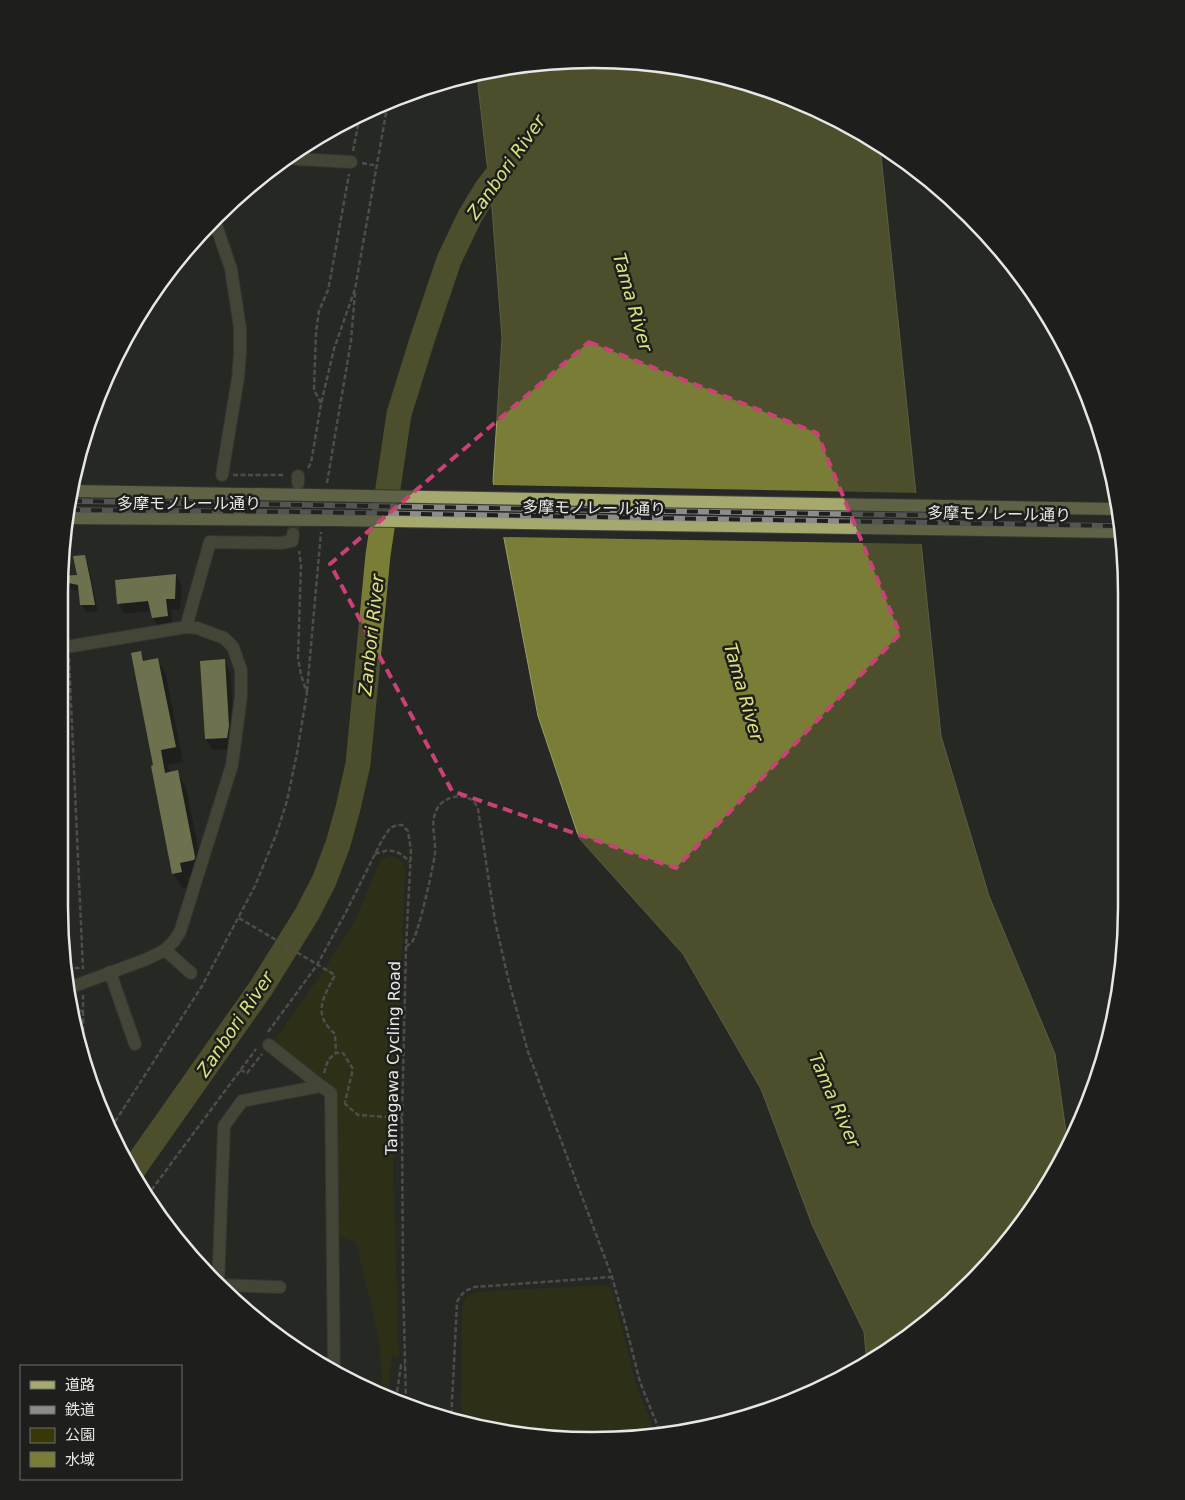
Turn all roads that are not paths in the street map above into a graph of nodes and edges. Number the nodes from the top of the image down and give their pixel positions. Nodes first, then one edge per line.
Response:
1 (297, 159) edge
2 (351, 162) road end
3 (216, 226) edge
4 (222, 475) road end
5 (78, 490) edge
6 (1110, 509) edge
7 (73, 518) edge
8 (1114, 532) edge
9 (293, 537) road end
10 (186, 627) junction
11 (68, 646) edge
12 (166, 950) junction
13 (110, 972) junction
14 (192, 973) dead end
15 (74, 986) edge
16 (265, 1042) road end
17 (135, 1044) dead end
18 (321, 1086) junction
19 (216, 1274) edge
20 (224, 1282) edge
21 (280, 1286) dead end
22 (334, 1364) edge

1 - 2 street
3 - 4 street
5 - 6 main road, 多摩モノレール通り
7 - 8 main road, 多摩モノレール通り
9 - 10 street
10 - 11 street
10 - 12 street
12 - 13 street
12 - 14 street
13 - 15 street
13 - 17 street
16 - 18 street
18 - 19 street
18 - 22 street
20 - 21 street

